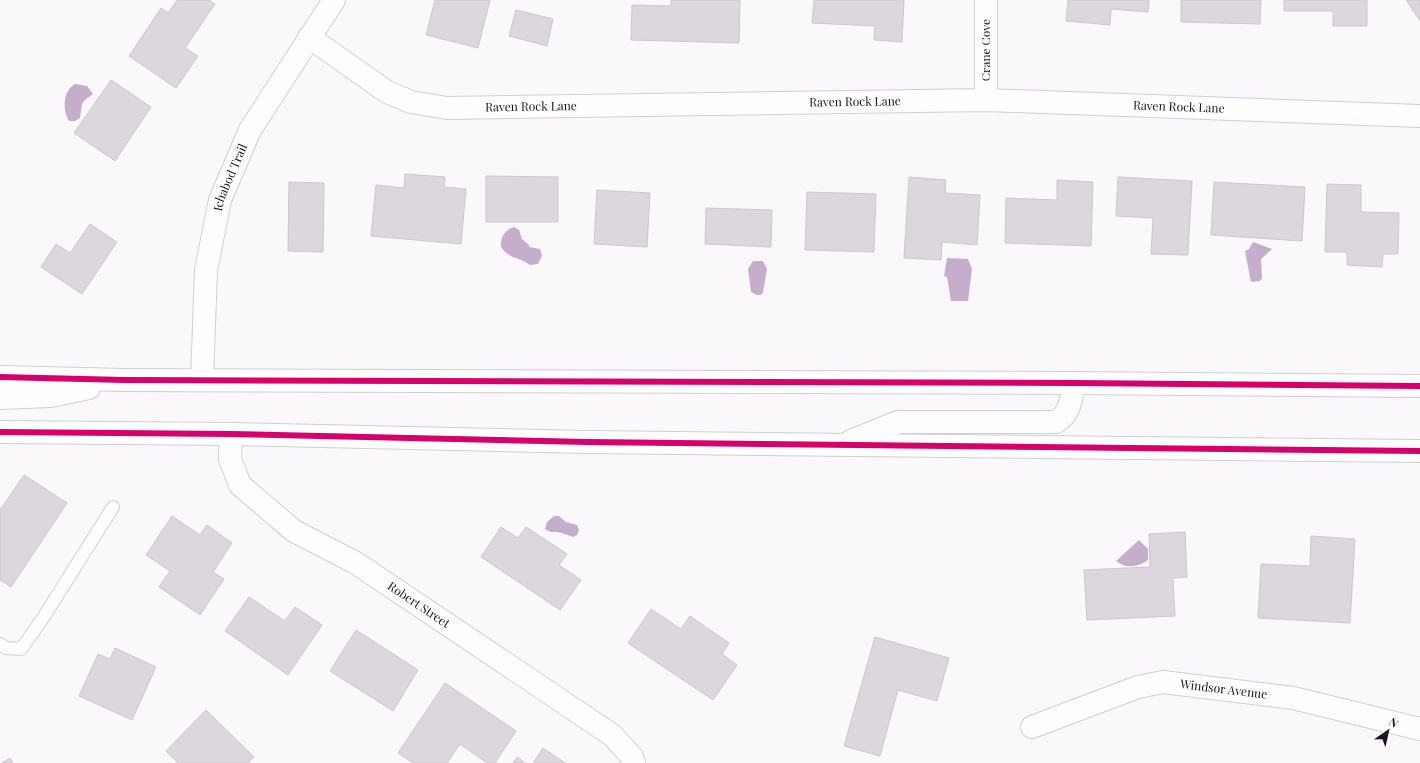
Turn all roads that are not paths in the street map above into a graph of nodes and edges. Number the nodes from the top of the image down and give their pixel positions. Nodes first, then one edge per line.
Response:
1 (334, 0) edge
2 (986, 0) edge
3 (309, 37) junction
4 (986, 100) junction
5 (1420, 116) edge
6 (0, 377) edge
7 (125, 380) junction
8 (202, 380) junction
9 (1074, 383) junction
10 (1420, 386) edge
11 (0, 398) edge
12 (0, 432) edge
13 (231, 434) junction
14 (843, 444) junction
15 (1411, 451) edge
16 (113, 507) dead end
17 (0, 644) edge
18 (1032, 727) dead end
19 (1420, 729) edge
20 (634, 763) edge

1 - 3 main road, Ichabod Trail
2 - 4 main road, Crane Cove
3 - 4 main road, Raven Rock Lane
3 - 8 main road, Ichabod Trail
4 - 5 main road, Raven Rock Lane
6 - 7 main road
7 - 8 main road
7 - 11 main road
8 - 9 main road
9 - 10 main road
9 - 14 main road
12 - 13 main road
13 - 14 main road
13 - 20 main road, Robert Street
14 - 15 main road
16 - 17 lane
18 - 19 main road, Windsor Avenue

